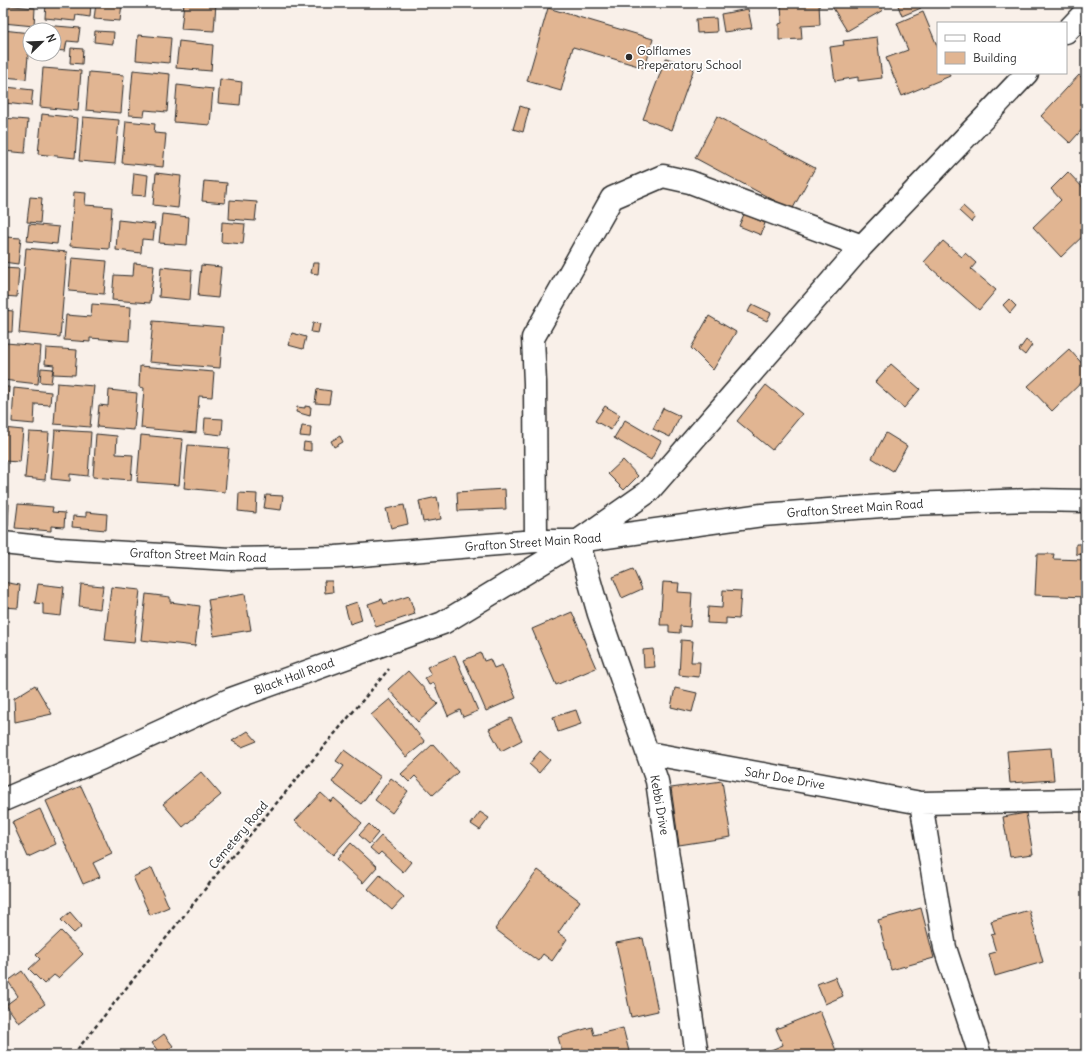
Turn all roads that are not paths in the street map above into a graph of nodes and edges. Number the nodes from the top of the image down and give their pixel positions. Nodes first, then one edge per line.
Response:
1 (1086, 11) edge
2 (1067, 31) edge
3 (1026, 74) edge
4 (862, 246) junction
5 (1086, 501) edge
6 (536, 541) junction
7 (578, 541) junction
8 (3, 543) edge
9 (648, 753) junction
10 (3, 800) edge
11 (1086, 800) edge
12 (921, 803) junction
13 (697, 1055) edge
14 (980, 1055) edge

1 - 2 street
3 - 4 street, Black Hall Road
4 - 6 street
4 - 7 street, Black Hall Road
5 - 7 street, Grafton Street Main Road
6 - 7 street, Grafton Street Main Road
6 - 8 street, Grafton Street Main Road
7 - 9 street, Kebbi Drive
7 - 10 street, Black Hall Road
9 - 12 street, Sahr Doe Drive
9 - 13 street, Kebbi Drive
11 - 12 street, Sahr Doe Drive
12 - 14 street

